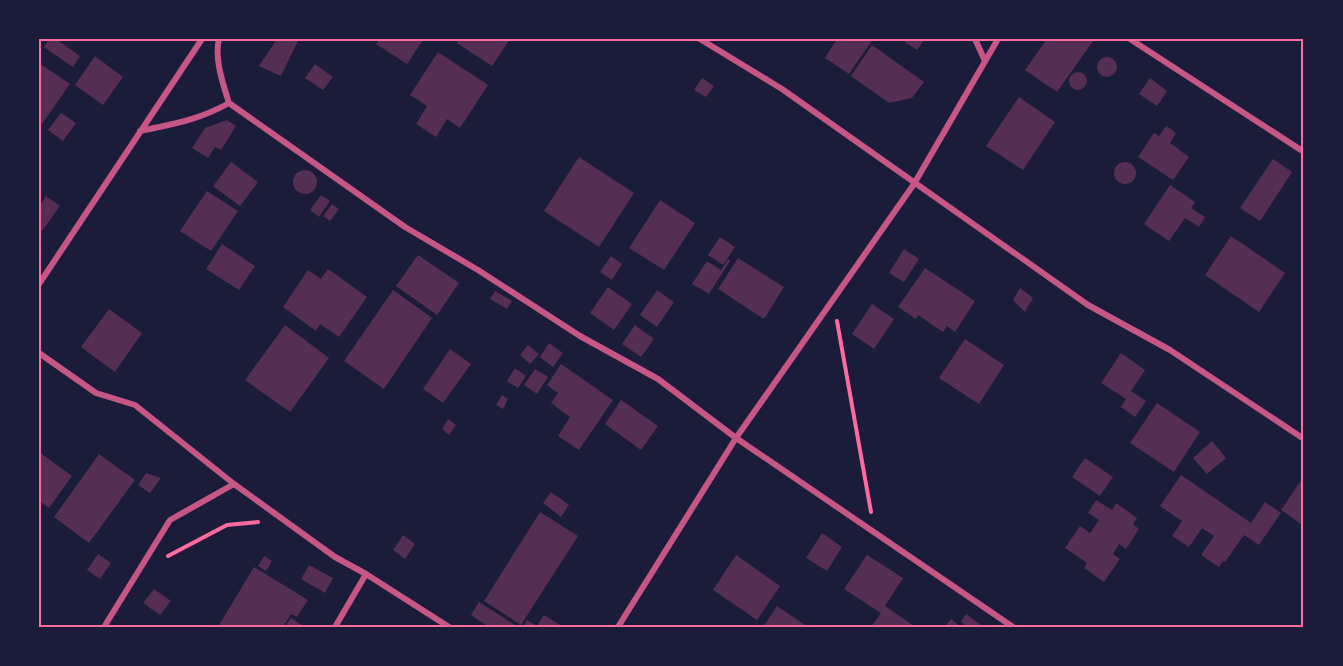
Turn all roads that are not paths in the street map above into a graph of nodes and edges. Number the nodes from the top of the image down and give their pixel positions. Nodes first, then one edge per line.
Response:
1 (202, 39) edge
2 (219, 39) edge
3 (700, 39) edge
4 (975, 39) edge
5 (998, 39) edge
6 (1130, 39) edge
7 (986, 61) junction
8 (229, 103) junction
9 (140, 131) junction
10 (1304, 152) edge
11 (914, 184) junction
12 (39, 284) edge
13 (39, 353) edge
14 (735, 438) junction
15 (1304, 439) edge
16 (234, 484) junction
17 (366, 574) junction
18 (104, 627) edge
19 (335, 627) edge
20 (449, 627) edge
21 (618, 627) edge
22 (1013, 627) edge

1 - 9 street
2 - 8 street
3 - 11 street
4 - 7 street
5 - 7 street
6 - 10 street
7 - 11 street
8 - 9 street
8 - 14 street
9 - 12 street
11 - 14 street
11 - 15 street
13 - 16 street
14 - 21 street
14 - 22 street
16 - 17 street
16 - 18 street
17 - 19 street
17 - 20 street

